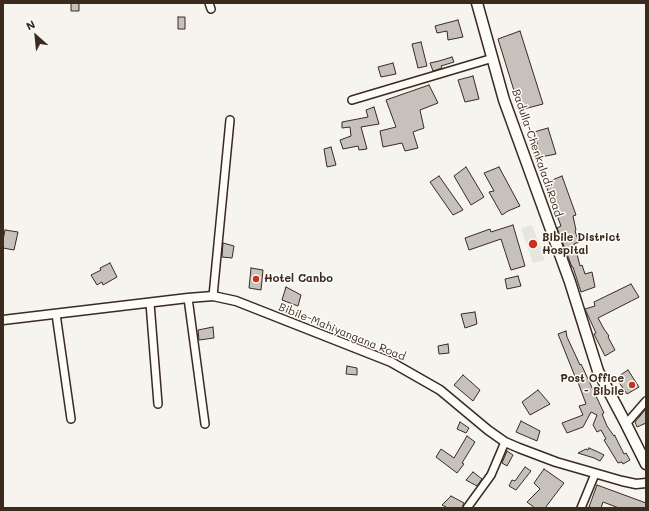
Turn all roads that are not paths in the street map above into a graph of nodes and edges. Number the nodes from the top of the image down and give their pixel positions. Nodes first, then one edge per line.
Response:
1 (477, 3) edge
2 (493, 58) junction
3 (352, 100) dead end
4 (230, 120) dead end
5 (213, 296) junction
6 (188, 298) junction
7 (150, 303) junction
8 (56, 314) junction
9 (3, 320) edge
10 (646, 401) edge
11 (158, 404) dead end
12 (71, 419) dead end
13 (205, 424) dead end
14 (626, 424) junction
15 (505, 442) junction
16 (646, 464) edge
17 (594, 474) junction
18 (646, 483) edge
19 (467, 508) edge
20 (581, 508) edge

1 - 2 highway, Badulla-Chenkaladi Road
2 - 3 street
2 - 14 highway, Badulla-Chenkaladi Road
4 - 5 street
5 - 6 main road, Bibile-Mahiyangana Road
5 - 15 main road, Bibile-Mahiyangana Road
6 - 7 main road, Bibile-Mahiyangana Road
6 - 13 street
7 - 8 main road, Bibile-Mahiyangana Road
7 - 11 street
8 - 9 main road, Bibile-Mahiyangana Road
8 - 12 street
10 - 14 street
14 - 16 highway, Badulla-Chenkaladi Road
15 - 17 main road, Bibile-Mahiyangana Road
15 - 19 street
17 - 18 main road, Bibile-Mahiyangana Road
17 - 20 street

